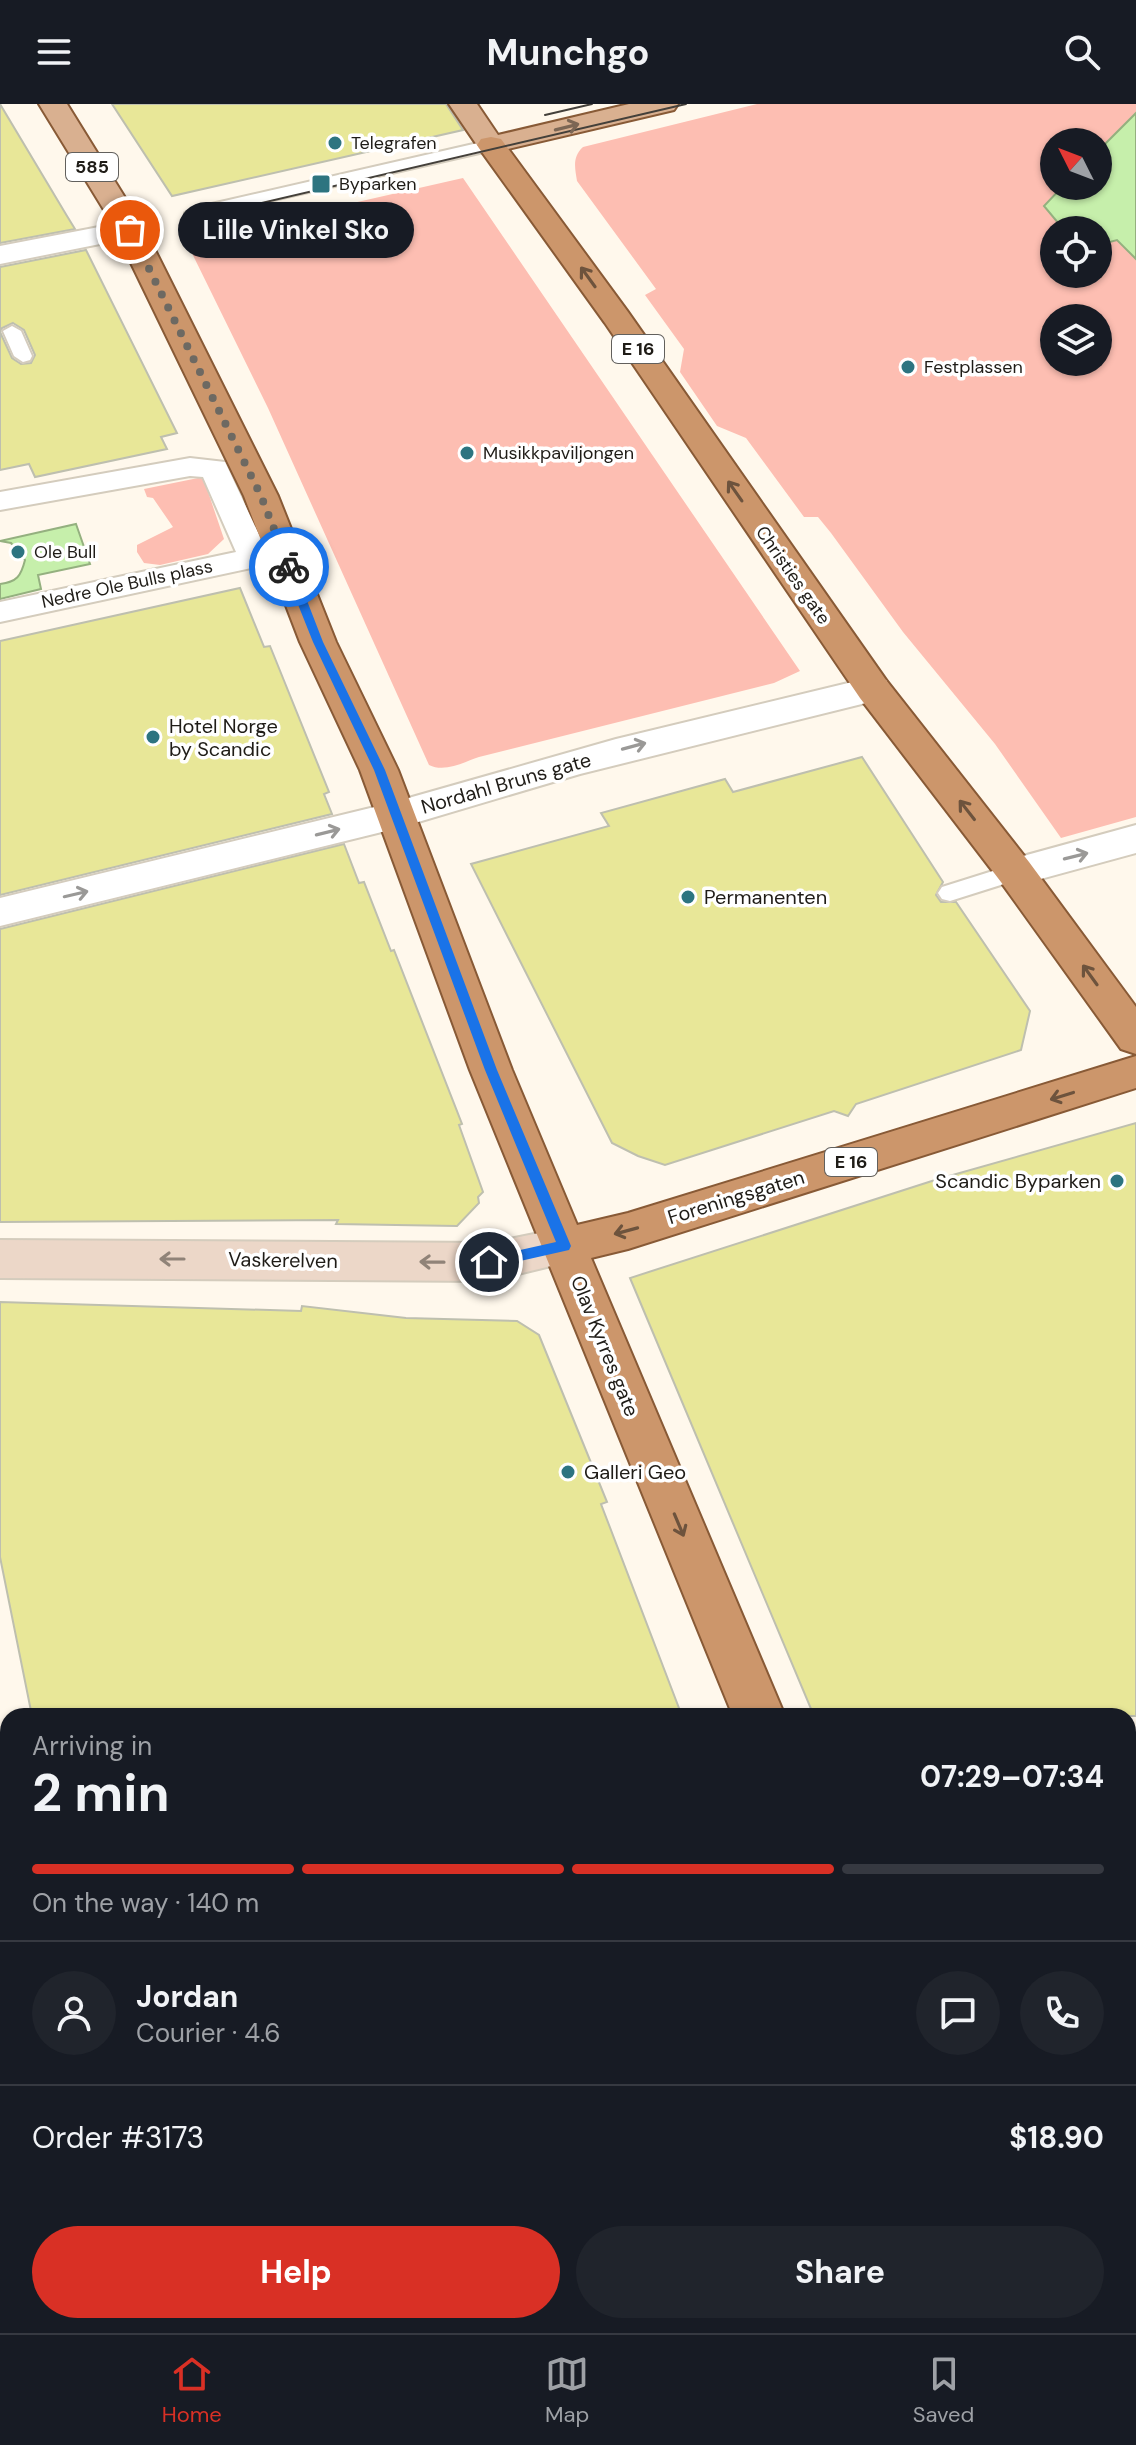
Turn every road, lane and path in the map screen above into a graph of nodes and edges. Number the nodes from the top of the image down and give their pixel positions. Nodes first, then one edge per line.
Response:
1 (53, 104) edge
2 (463, 104) edge
3 (664, 104) edge
4 (491, 145) junction
5 (194, 213) dead end
6 (130, 230) junction
7 (0, 255) edge
8 (12, 331) dead end
9 (23, 356) dead end
10 (222, 417) junction
11 (190, 467) junction
12 (0, 501) edge
13 (254, 558) junction
14 (292, 576) junction
15 (0, 612) edge
16 (873, 689) junction
17 (398, 815) junction
18 (1136, 839) edge
19 (1015, 872) junction
20 (950, 893) dead end
21 (0, 912) edge
22 (1136, 1038) edge
23 (1136, 1072) edge
24 (564, 1246) junction
25 (0, 1259) edge
26 (756, 1708) edge

1 - 6 main road, Olav Kyrres gate / 585
2 - 4 main road, Christies gate
4 -> 3 main road
4 - 5 lane
16 -> 4 highway, Christies gate / E 16
6 - 7 street
6 - 10 highway, Olav Kyrres gate
8 - 9 lane
10 - 11 street
10 - 14 highway, Olav Kyrres gate
11 - 12 street
11 - 13 street
13 - 14 street
13 - 15 street, Nedre Ole Bulls plass
14 - 17 highway, Olav Kyrres gate
17 -> 16 street, Nordahl Bruns gate
19 -> 16 highway, Christies gate / E 16
21 -> 17 street, Nordahl Bruns gate
17 - 24 highway, Olav Kyrres gate
19 -> 18 street
19 - 20 lane
22 -> 19 highway, Christies gate / E 16
23 -> 24 highway, Foreningsgaten / E 16
24 -> 25 main road, Vaskerelven
24 -> 26 highway, Olav Kyrres gate

